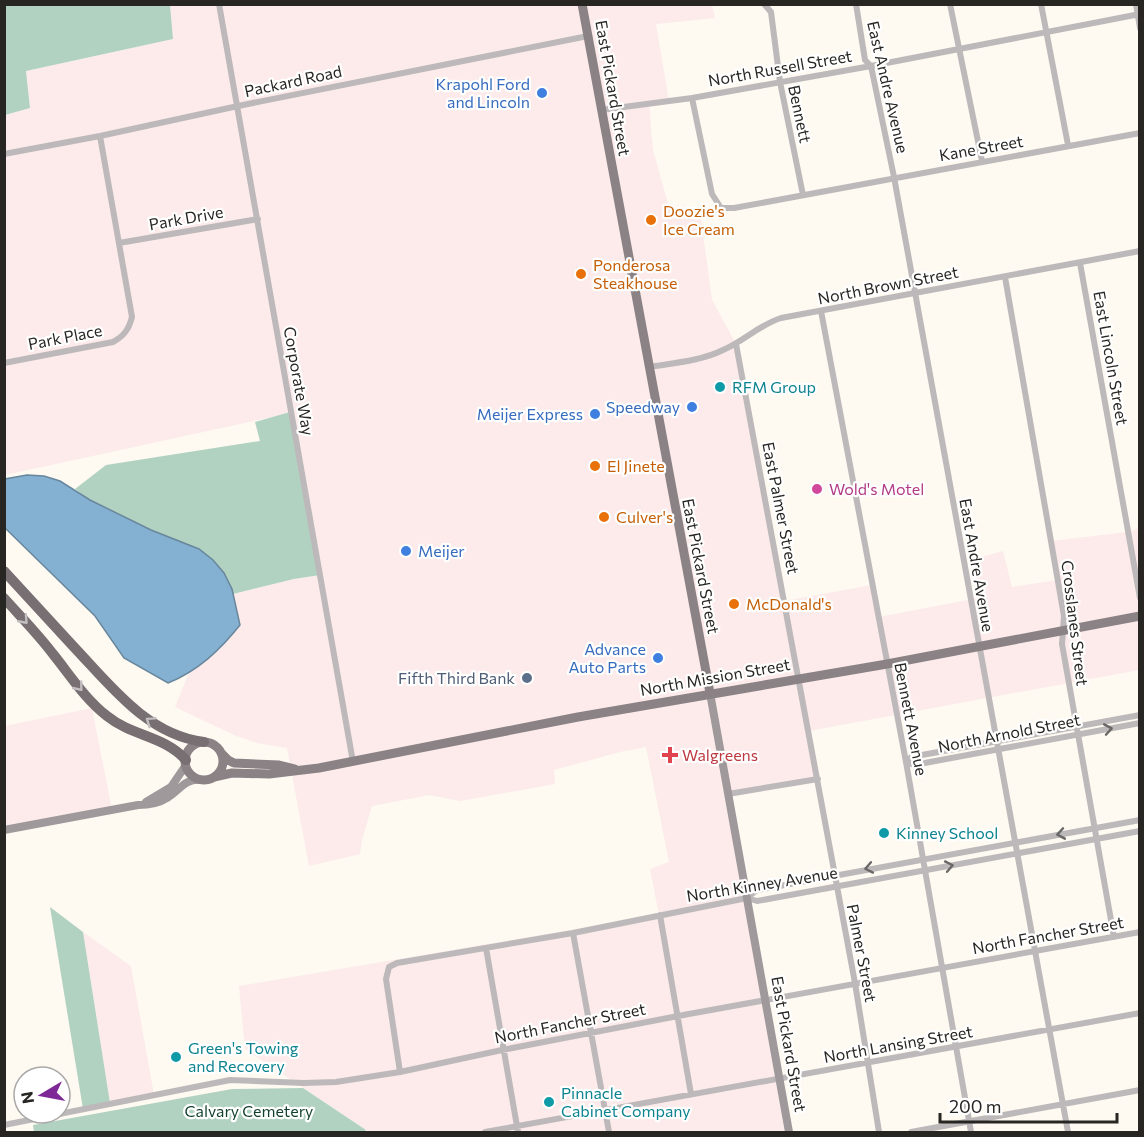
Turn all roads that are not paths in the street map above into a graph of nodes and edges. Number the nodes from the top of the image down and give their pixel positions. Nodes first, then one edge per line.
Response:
1 (219, 4) edge
2 (582, 4) edge
3 (764, 4) edge
4 (856, 4) edge
5 (950, 4) edge
6 (1041, 4) edge
7 (1136, 4) edge
8 (1138, 14) edge
9 (1140, 28) edge
10 (1046, 32) junction
11 (588, 36) junction
12 (959, 49) junction
13 (871, 66) junction
14 (780, 82) junction
15 (692, 98) junction
16 (238, 106) junction
17 (601, 110) junction
18 (1140, 134) edge
19 (100, 136) junction
20 (1068, 145) junction
21 (4, 154) edge
22 (982, 161) junction
23 (894, 177) junction
24 (803, 195) junction
25 (258, 219) junction
26 (119, 243) junction
27 (1140, 251) edge
28 (1080, 263) junction
29 (1005, 277) junction
30 (914, 293) junction
31 (821, 311) junction
32 (736, 344) junction
33 (4, 363) edge
34 (649, 367) junction
35 (4, 571) edge
36 (4, 598) edge
37 (1140, 598) edge
38 (1140, 616) edge
39 (1063, 630) junction
40 (978, 647) junction
41 (887, 663) junction
42 (798, 678) junction
43 (710, 693) junction
44 (1140, 715) edge
45 (1140, 723) edge
46 (1077, 730) junction
47 (996, 741) junction
48 (204, 742) junction
49 (998, 749) junction
50 (221, 753) junction
51 (186, 762) junction
52 (352, 762) junction
53 (906, 762) junction
54 (297, 770) junction
55 (214, 777) junction
56 (818, 779) junction
57 (201, 780) junction
58 (728, 794) junction
59 (138, 805) junction
60 (1140, 819) edge
61 (1095, 828) junction
62 (4, 830) edge
63 (1140, 831) edge
64 (1097, 840) junction
65 (1014, 843) junction
66 (1016, 853) junction
67 (922, 858) junction
68 (925, 871) junction
69 (835, 875) junction
70 (836, 886) junction
71 (747, 898) junction
72 (660, 915) junction
73 (1140, 932) edge
74 (573, 933) junction
75 (1114, 937) junction
76 (486, 948) junction
77 (1035, 951) junction
78 (941, 968) junction
79 (855, 983) junction
80 (766, 1000) junction
81 (1140, 1013) edge
82 (678, 1016) junction
83 (1049, 1029) junction
84 (591, 1034) junction
85 (956, 1048) junction
86 (502, 1050) junction
87 (868, 1063) junction
88 (400, 1072) junction
89 (780, 1078) junction
90 (1140, 1090) edge
91 (691, 1094) junction
92 (1063, 1105) junction
93 (605, 1111) junction
94 (969, 1122) junction
95 (4, 1125) edge
96 (517, 1130) edge
97 (485, 1132) edge
98 (609, 1132) edge
99 (789, 1132) edge
100 (879, 1132) edge
101 (911, 1132) edge
102 (971, 1132) edge
103 (1068, 1132) edge

1 - 16 street, Corporate Way
2 - 11 main road, East Pickard Street
3 - 14 street, Bennett
4 - 13 street, East Andre Avenue
5 - 12 street
6 - 10 street
7 - 8 street
8 - 9 street
8 - 10 street, North Russell Street
10 - 12 street, North Russell Street
10 - 20 street
11 - 16 street, Packard Road
11 - 17 main road, East Pickard Street
12 - 13 street, North Russell Street
12 - 22 street
13 - 14 street, North Russell Street
13 - 23 street, East Andre Avenue
14 - 15 street, North Russell Street
14 - 24 street, Bennett
15 - 17 street, North Russell Street
15 - 24 street, Kane Street
16 - 19 street, Packard Road
16 - 25 street, Corporate Way
17 - 34 main road, East Pickard Street
18 - 20 street, Kane Street
19 - 21 street, Packard Road
19 - 26 street
20 - 22 street, Kane Street
22 - 23 street, Kane Street
23 - 24 street, Kane Street
23 - 30 street, East Andre Avenue
25 - 26 street, Park Drive
25 - 52 street, Corporate Way
26 - 33 street, Park Place
27 - 28 street, North Brown Street
28 - 29 street, North Brown Street
28 - 37 street, East Lincoln Street
29 - 30 street, North Brown Street
29 - 39 street, Crosslanes Street
30 - 31 street, North Brown Street
30 - 40 street, East Andre Avenue
31 - 32 street, North Brown Street
31 - 41 street, Bennett Avenue
32 - 34 street, North Brown Street
32 - 42 street, East Palmer Street
34 - 43 main road, East Pickard Street
48 -> 35 highway
36 -> 51 highway
38 - 39 main road, North Mission Street
39 - 40 main road, North Mission Street
39 - 46 street, Crosslanes Street
40 - 41 main road, North Mission Street
40 - 47 street, East Andre Avenue
41 - 42 main road, North Mission Street
41 - 53 street, Bennett Avenue
42 - 43 main road, North Mission Street
42 - 56 street, East Palmer Street
43 - 52 main road, North Mission Street
43 - 58 main road, East Pickard Street
44 - 46 street, North Arnold Street
46 -> 45 street, North Arnold Street
46 - 47 street, North Arnold Street
46 - 49 street, North Arnold Street
46 - 61 street, Crosslanes Street
47 - 49 street, East Andre Avenue
47 - 53 street, North Arnold Street
48 - 50 main road, North Mission Street
48 - 51 main road, North Mission Street
49 - 53 street, North Arnold Street
49 - 65 street, East Andre Avenue
50 - 54 main road, North Mission Street
50 - 55 main road
51 - 57 main road
51 - 59 main road, North Mission Street
52 - 54 main road, North Mission Street
53 - 67 street, Bennett Avenue
54 - 55 main road, North Mission Street
55 - 57 main road, North Mission Street
56 - 58 street
56 - 69 street, Palmer Street
57 - 59 main road, North Mission Street
58 - 71 main road, East Pickard Street
59 - 62 main road, North Mission Street
60 - 61 street
61 - 64 street, Crosslanes Street
61 -> 65 street
63 - 64 street, North Kinney Avenue
64 - 66 street, North Kinney Avenue
64 - 75 street, Crosslanes Street
65 - 66 street, East Andre Avenue
65 - 67 street
68 -> 66 street, North Kinney Avenue
66 - 77 street, East Andre Avenue
67 - 68 street, Bennett Avenue
67 -> 69 street
68 - 70 street, North Kinney Avenue
68 - 78 street, Bennett Avenue
69 - 70 street, Palmer Street
69 - 71 street
70 - 71 street, North Kinney Avenue
70 - 79 street, Palmer Street
71 - 72 street, North Kinney Avenue
71 - 80 main road, East Pickard Street
72 - 74 street, North Kinney Avenue
72 - 82 street
73 - 75 street, North Fancher Street
74 - 76 street, North Kinney Avenue
74 - 84 street
75 - 77 street, North Fancher Street
76 - 86 street
76 - 88 street, North Kinney Avenue
77 - 78 street, North Fancher Street
77 - 83 street, East Andre Avenue
78 - 79 street, North Fancher Street
78 - 85 street, Bennett Avenue
79 - 80 street, North Fancher Street
79 - 87 street, Palmer Street
80 - 82 street, North Fancher Street
80 - 89 main road, East Pickard Street
81 - 83 street, North Lansing Street
82 - 84 street, North Fancher Street
82 - 91 street
83 - 85 street, North Lansing Street
83 - 92 street, East Andre Avenue
84 - 86 street, North Fancher Street
84 - 93 street
85 - 87 street, North Lansing Street
85 - 94 street, Bennett Avenue
86 - 88 street, North Fancher Street
86 - 96 street
87 - 89 street, North Lansing Street
87 - 100 street, Palmer Street
88 - 95 street, North Fancher Street
89 - 91 street, North Lansing Street
89 - 99 main road, East Pickard Street
90 - 92 street
91 - 93 street, North Lansing Street
92 - 94 street
92 - 103 street, East Andre Avenue
93 - 96 street, North Lansing Street
93 - 98 street
94 - 101 street
94 - 102 street, Bennett Avenue
96 - 97 street, North Lansing Street

